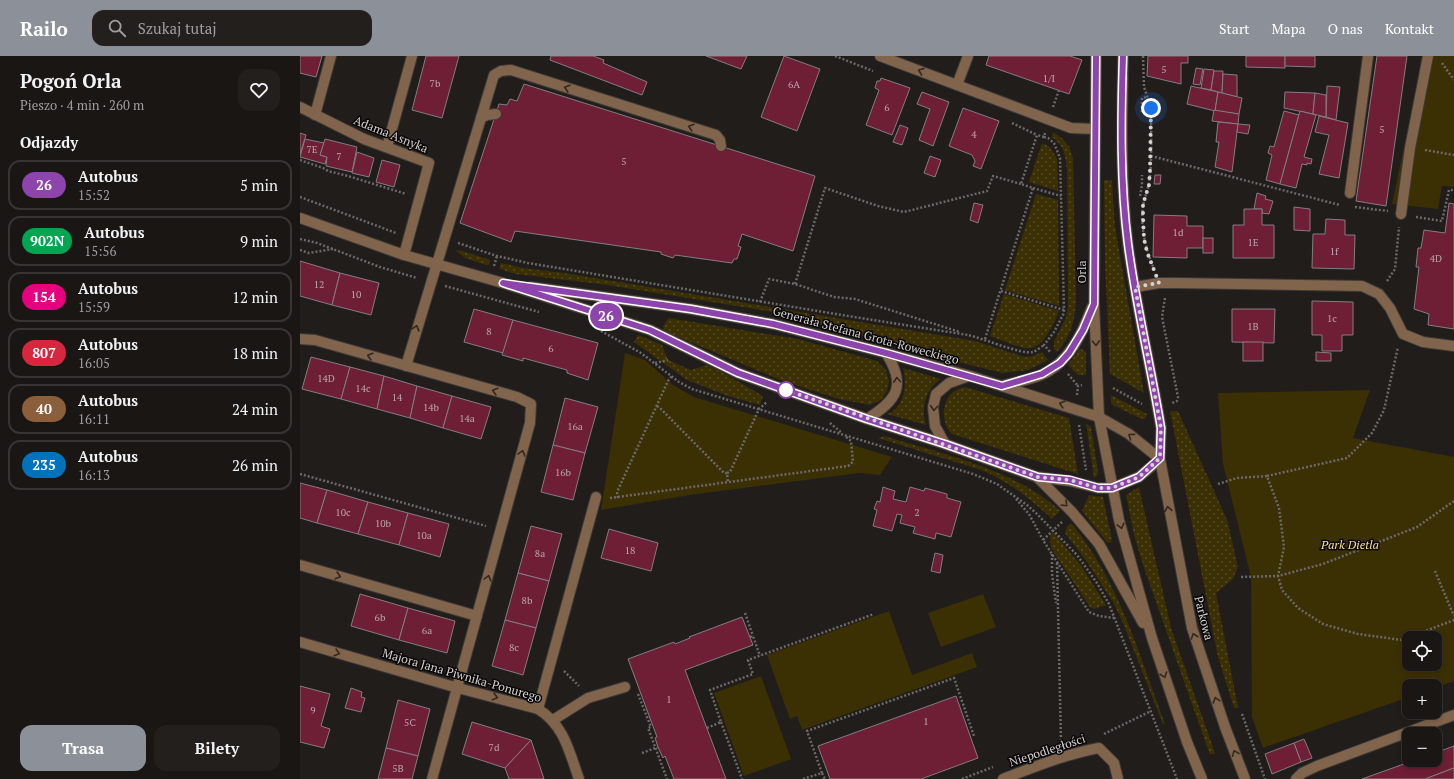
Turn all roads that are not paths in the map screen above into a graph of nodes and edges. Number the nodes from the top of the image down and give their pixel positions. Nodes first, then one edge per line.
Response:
1 (331, 56) edge
2 (412, 56) edge
3 (880, 56) edge
4 (968, 56) edge
5 (1096, 56) edge
6 (1123, 56) edge
7 (1368, 56) edge
8 (1428, 56) edge
9 (957, 85) junction
10 (300, 107) edge
11 (496, 114) dead end
12 (315, 115) junction
13 (481, 118) junction
14 (1094, 129) junction
15 (721, 146) dead end
16 (388, 147) junction
17 (1350, 193) dead end
18 (1400, 214) road end
19 (300, 218) edge
20 (404, 255) junction
21 (436, 265) junction
22 (503, 283) junction
23 (1135, 287) junction
24 (1094, 304) junction
25 (300, 339) edge
26 (1454, 346) edge
27 (886, 353) junction
28 (406, 366) junction
29 (970, 376) junction
30 (1002, 386) junction
31 (1100, 416) junction
32 (867, 419) junction
33 (945, 444) junction
34 (1160, 458) junction
35 (1038, 477) junction
36 (1112, 488) junction
37 (596, 497) road end
38 (300, 565) edge
39 (477, 616) junction
40 (1152, 638) junction
41 (300, 642) edge
42 (625, 687) road end
43 (458, 688) junction
44 (538, 708) junction
45 (1454, 715) edge
46 (553, 720) junction
47 (432, 779) edge
48 (579, 779) edge
49 (1003, 779) edge
50 (1118, 779) edge
51 (1202, 779) edge
52 (1245, 779) edge
53 (1296, 779) edge

1 - 12 street
2 - 16 street
9 -> 3 street
4 - 9 street
5 - 14 street, Orla
6 - 23 street
7 - 17 street
8 - 18 street
9 - 14 street
10 - 12 street, Adama Asnyka
11 - 13 street
12 - 16 street, Adama Asnyka
15 -> 13 street
13 - 21 street
14 - 24 street, Orla
16 - 20 street, Adama Asnyka
19 - 20 street, Generała Stefana Grota-Roweckiego
20 - 21 street, Generała Stefana Grota-Roweckiego
21 - 22 street, Generała Stefana Grota-Roweckiego
28 -> 21 street
22 - 27 street, Generała Stefana Grota-Roweckiego
22 - 32 street, Generała Stefana Grota-Roweckiego
23 - 26 street
23 - 34 street
24 - 30 street
24 -> 31 street, Orla
28 -> 25 street
27 - 29 street, Generała Stefana Grota-Roweckiego
32 -> 27 street
39 -> 28 street
29 - 30 street, Generała Stefana Grota-Roweckiego
29 -> 33 street
31 -> 30 street, Generała Stefana Grota-Roweckiego
34 -> 31 street, Generała Stefana Grota-Roweckiego
31 - 36 street, Orla
32 - 33 street, Generała Stefana Grota-Roweckiego
33 - 35 street, Generała Stefana Grota-Roweckiego
34 - 36 street
52 -> 34 street, Parkowa
35 - 36 street
35 -> 40 street
36 -> 40 street
37 - 44 street
38 -> 39 street
39 - 43 street
40 -> 51 street
41 -> 43 street, Majora Jana Piwnika-Ponurego
42 - 46 street
43 -> 44 street, Majora Jana Piwnika-Ponurego
43 - 47 street
44 - 46 street, Majora Jana Piwnika-Ponurego
45 - 53 street
46 - 48 street, Majora Jana Piwnika-Ponurego
49 - 50 street, Niepodległości

